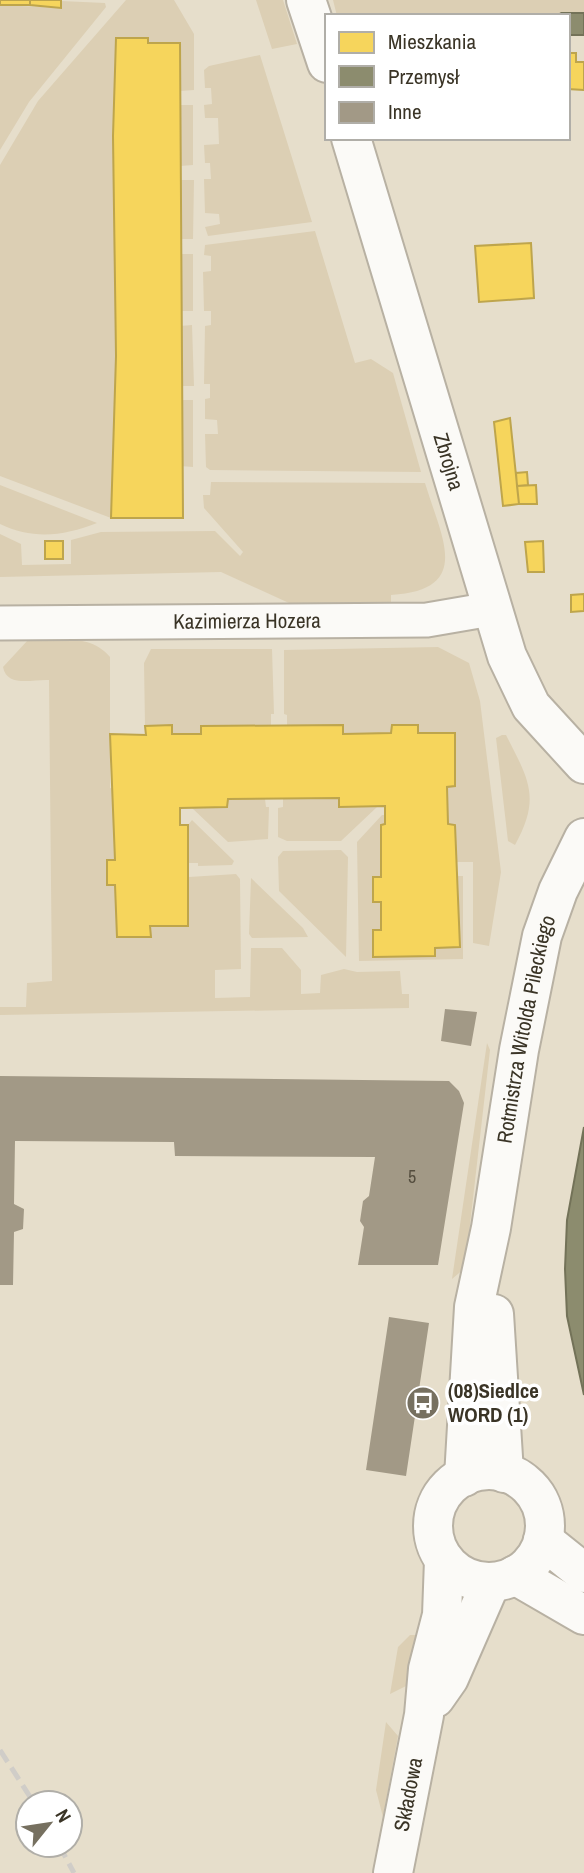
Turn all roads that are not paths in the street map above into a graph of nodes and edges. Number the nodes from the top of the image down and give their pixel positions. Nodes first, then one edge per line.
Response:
1 (306, 0) edge
2 (325, 57) edge
3 (352, 140) edge
4 (491, 608) junction
5 (0, 623) edge
6 (584, 764) edge
7 (584, 838) edge
8 (491, 1228) junction
9 (504, 1473) junction
10 (464, 1477) junction
11 (543, 1540) junction
12 (444, 1560) junction
13 (584, 1573) edge
14 (503, 1579) junction
15 (584, 1615) edge
16 (424, 1714) junction
17 (393, 1873) edge

1 - 2 main road
3 - 4 main road, Zbrojna
4 - 5 street, Kazimierza Hozera
4 - 6 main road, Zbrojna
7 - 8 main road, Rotmistrza Witolda Pileckiego
8 - 9 main road, Rotmistrza Witolda Pileckiego
8 - 10 main road, Rotmistrza Witolda Pileckiego
9 - 10 main road
9 - 11 main road
10 - 12 main road
11 - 13 main road
11 - 14 main road
12 - 14 main road
12 - 16 main road, Składowa
14 - 15 main road
14 - 16 main road, Składowa
16 - 17 main road, Składowa

